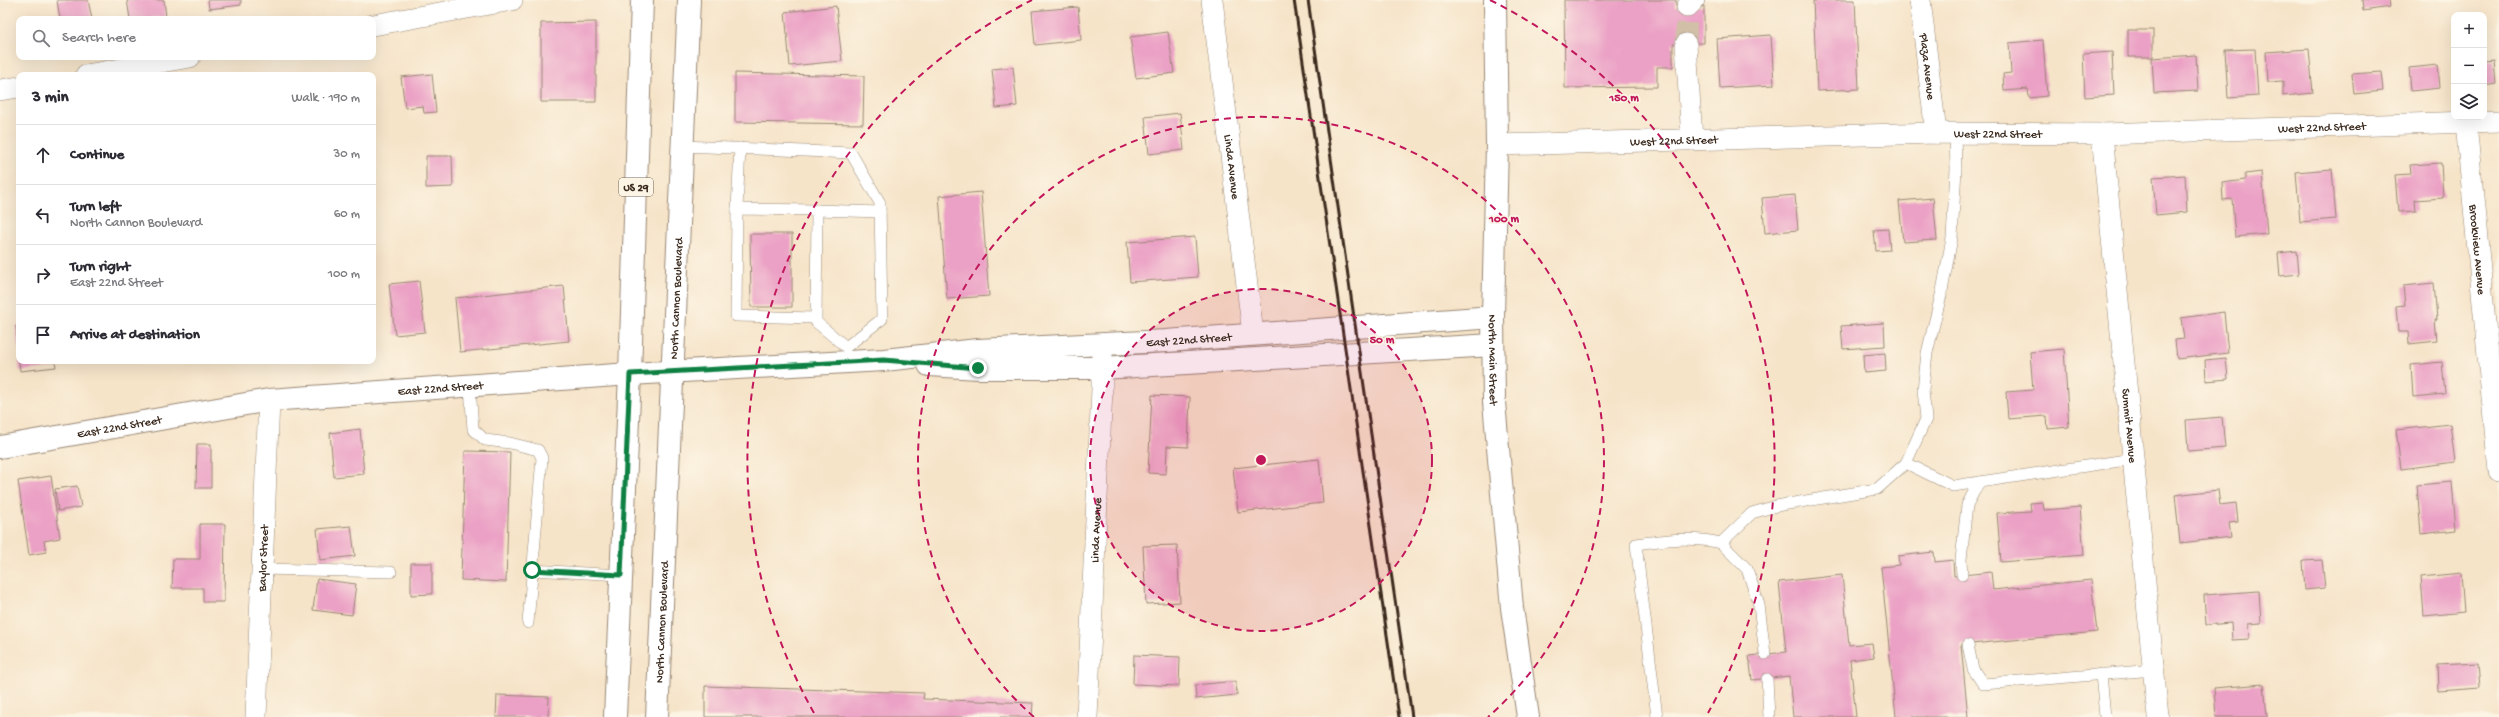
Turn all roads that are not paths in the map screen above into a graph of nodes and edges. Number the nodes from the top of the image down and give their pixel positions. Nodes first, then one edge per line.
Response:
1 (512, 0) edge
2 (642, 0) edge
3 (689, 0) edge
4 (1212, 0) edge
5 (1495, 0) edge
6 (1920, 0) edge
7 (376, 24) edge
8 (1686, 44) tunnel mouth
9 (173, 60) edge
10 (103, 72) edge
11 (16, 87) edge
12 (0, 90) edge
13 (2499, 121) edge
14 (2466, 123) junction
15 (1945, 133) junction
16 (2102, 134) junction
17 (1692, 140) junction
18 (1497, 145) junction
19 (682, 146) junction
20 (740, 148) junction
21 (738, 209) junction
22 (817, 210) junction
23 (880, 212) junction
24 (1493, 317) junction
25 (816, 318) junction
26 (1253, 334) junction
27 (1102, 344) junction
28 (1493, 345) junction
29 (847, 355) junction
30 (884, 360) junction
31 (1102, 368) junction
32 (671, 372) junction
33 (630, 374) junction
34 (470, 386) junction
35 (269, 400) junction
36 (0, 447) edge
37 (2133, 459) junction
38 (1906, 463) junction
39 (2499, 471) edge
40 (1979, 482) junction
41 (1720, 543) junction
42 (262, 569) junction
43 (532, 570) junction
44 (392, 572) dead end
45 (621, 575) junction
46 (1962, 575) dead end
47 (528, 623) dead end
48 (1968, 645) dead end
49 (1765, 654) dead end
50 (2154, 670) junction
51 (2101, 674) junction
52 (1767, 679) dead end
53 (256, 717) edge
54 (615, 717) edge
55 (657, 717) edge
56 (1086, 717) edge
57 (1528, 717) edge
58 (1657, 717) edge
59 (1769, 717) edge
60 (2106, 717) edge
61 (2158, 717) edge

1 - 7 street
2 - 33 main road, US 29
3 - 19 main road, North Cannon Boulevard
4 - 26 street, Linda Avenue
5 - 18 main road, North Main Street
6 - 15 street, Plaza Avenue
8 - 17 street
9 - 10 street
11 - 12 street
13 - 14 street, West 22nd Street
14 - 16 street, West 22nd Street
14 - 39 street, Brookview Avenue
15 - 16 street, West 22nd Street
15 - 17 street, West 22nd Street
15 - 38 lane
16 - 37 street, Summit Avenue
17 - 18 street, West 22nd Street
18 - 24 main road, North Main Street
19 - 20 lane
19 - 32 main road, North Cannon Boulevard
20 - 21 lane
20 - 23 lane
21 - 22 lane
21 - 25 lane
22 - 23 lane
22 - 25 lane
23 - 29 lane
24 - 26 main road, East 22nd Street
24 - 28 main road, North Main Street
25 - 29 lane
26 - 27 main road, East 22nd Street
27 - 30 main road, East 22nd Street
27 - 31 street, Linda Avenue
28 - 31 main road, East 22nd Street
28 - 57 main road, North Main Street
29 - 30 main road, East 22nd Street
29 - 32 main road, East 22nd Street
30 - 31 main road, East 22nd Street
31 - 56 street, Linda Avenue
32 - 33 main road, East 22nd Street
32 - 55 main road, North Cannon Boulevard
33 - 34 main road, East 22nd Street
33 - 45 main road, US 29
34 - 35 main road, East 22nd Street
34 - 43 lane
35 - 36 main road, East 22nd Street
35 - 42 street, Baylor Street
37 - 40 lane
37 - 50 street, Summit Avenue
38 - 40 lane
38 - 41 lane
40 - 46 lane
41 - 49 lane
41 - 58 lane
42 - 44 lane
42 - 53 street, Baylor Street
43 - 45 lane
43 - 47 lane
45 - 54 main road, US 29
48 - 51 lane
50 - 51 lane
50 - 61 street, Summit Avenue
51 - 60 lane
52 - 59 lane

